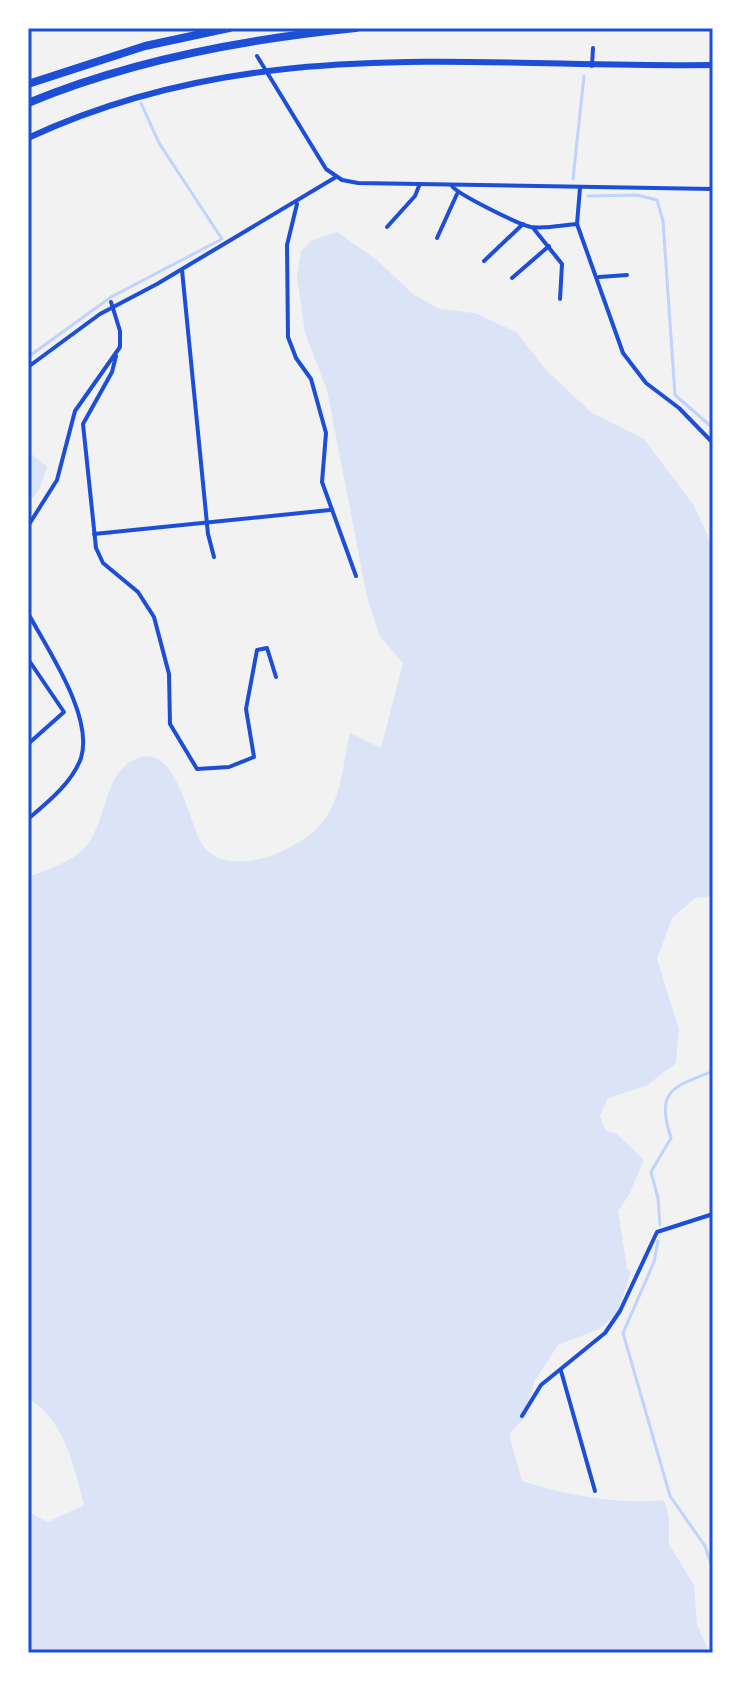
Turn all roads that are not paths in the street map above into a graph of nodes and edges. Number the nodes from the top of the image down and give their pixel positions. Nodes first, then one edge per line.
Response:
1 (229, 28) edge
2 (356, 28) edge
3 (593, 48) dead end
4 (257, 56) dead end
5 (713, 65) edge
6 (592, 66) junction
7 (266, 70) junction
8 (28, 84) edge
9 (28, 103) edge
10 (28, 138) edge
11 (336, 177) junction
12 (419, 186) junction
13 (452, 186) junction
14 (580, 188) junction
15 (713, 189) edge
16 (457, 194) junction
17 (297, 204) junction
18 (523, 224) junction
19 (577, 224) junction
20 (387, 227) dead end
21 (533, 227) junction
22 (437, 238) dead end
23 (549, 246) junction
24 (484, 261) dead end
25 (182, 270) junction
26 (627, 275) dead end
27 (599, 277) junction
28 (512, 278) dead end
29 (560, 299) dead end
30 (111, 305) junction
31 (116, 356) junction
32 (28, 367) edge
33 (713, 443) edge
34 (330, 510) junction
35 (207, 523) junction
36 (28, 526) edge
37 (94, 534) junction
38 (214, 557) dead end
39 (356, 576) dead end
40 (28, 613) edge
41 (28, 659) edge
42 (276, 677) dead end
43 (28, 744) edge
44 (28, 819) edge
45 (713, 1214) edge
46 (561, 1371) junction
47 (522, 1416) dead end
48 (595, 1491) dead end

1 - 8 highway
2 - 9 highway
3 - 6 street
4 - 7 street
5 - 6 street
6 - 7 street
7 - 10 street
7 - 11 street
11 - 12 street
11 - 17 street
12 - 13 street
12 - 20 street
13 - 14 street
13 - 16 street
14 - 15 street
14 - 19 street
16 - 18 street
16 - 22 street
17 - 25 street
17 - 34 street
18 - 21 street
18 - 24 street
19 - 21 street
19 - 27 street
21 - 23 street
23 - 28 street
23 - 29 street
25 - 30 street
25 - 35 street
26 - 27 street
27 - 33 street
30 - 31 street
30 - 32 street
31 - 36 street
31 - 37 street
34 - 35 street
34 - 39 street
35 - 37 street
35 - 38 street
37 - 42 street
40 - 44 street
41 - 43 street
45 - 46 street
46 - 47 street
46 - 48 street

